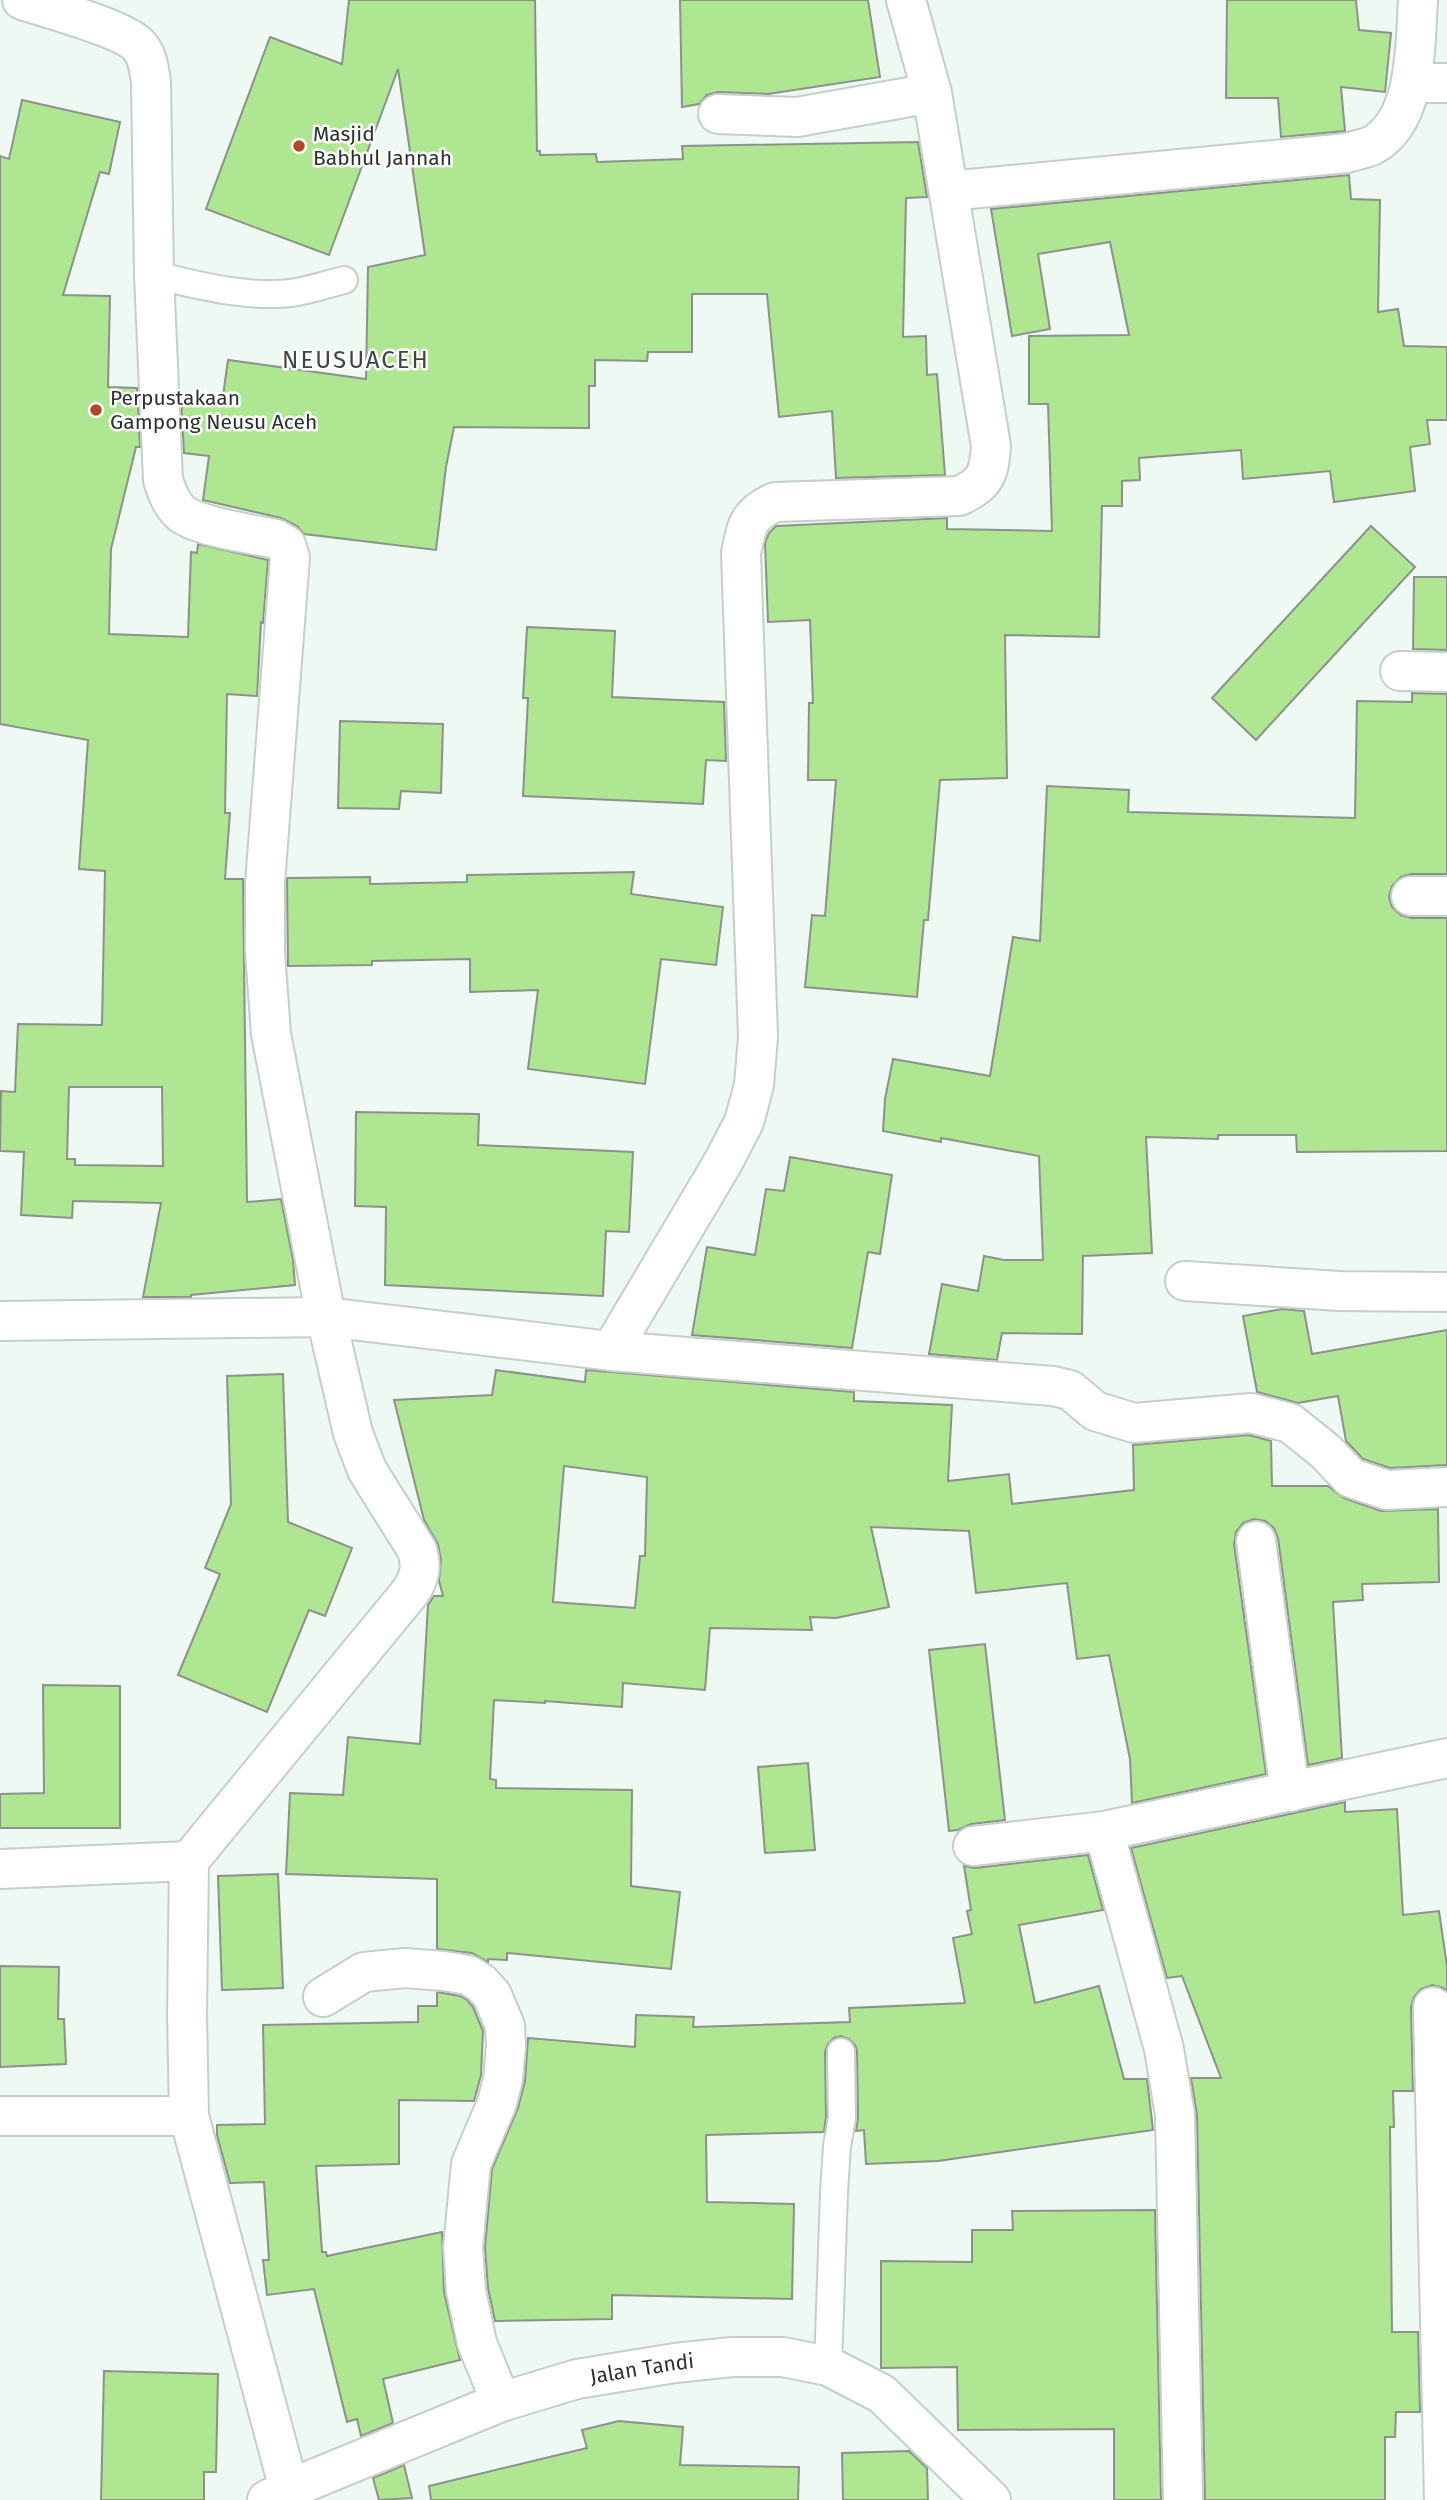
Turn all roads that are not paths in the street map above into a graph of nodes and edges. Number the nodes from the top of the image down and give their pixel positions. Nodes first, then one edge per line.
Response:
1 (22, 0) edge
2 (905, 0) edge
3 (1418, 0) edge
4 (1429, 83) edge
5 (932, 93) junction
6 (718, 114) dead end
7 (949, 191) junction
8 (154, 275) junction
9 (344, 279) dead end
10 (1401, 671) dead end
11 (1447, 672) edge
12 (1185, 1281) dead end
13 (1447, 1292) edge
14 (326, 1317) junction
15 (0, 1321) edge
16 (611, 1351) junction
17 (1447, 1487) edge
18 (1256, 1541) dead end
19 (1447, 1758) edge
20 (1290, 1792) junction
21 (1104, 1831) junction
22 (973, 1846) dead end
23 (188, 1861) junction
24 (0, 1868) edge
25 (323, 1997) dead end
26 (1433, 2007) dead end
27 (841, 2052) dead end
28 (0, 2116) edge
29 (189, 2116) junction
30 (828, 2366) junction
31 (501, 2402) junction
32 (278, 2494) edge
33 (991, 2500) edge
34 (1183, 2500) edge
35 (1444, 2500) edge

1 - 8 street
2 - 5 street
3 - 4 street
4 - 7 street
5 - 6 street
5 - 7 street
7 - 16 street
8 - 9 lane
8 - 14 street
10 - 11 street
12 - 13 street
14 - 15 street
14 - 16 street
14 - 23 street
16 - 17 street
18 - 20 street
19 - 20 street
20 - 21 street
21 - 22 street
21 - 34 street
23 - 24 street
23 - 29 street
25 - 31 street
26 - 35 street
27 - 30 lane
28 - 29 street
29 - 32 street
30 - 31 street, Jalan Tandi
30 - 33 street, Jalan Tandi
31 - 32 street, Jalan Tandi

